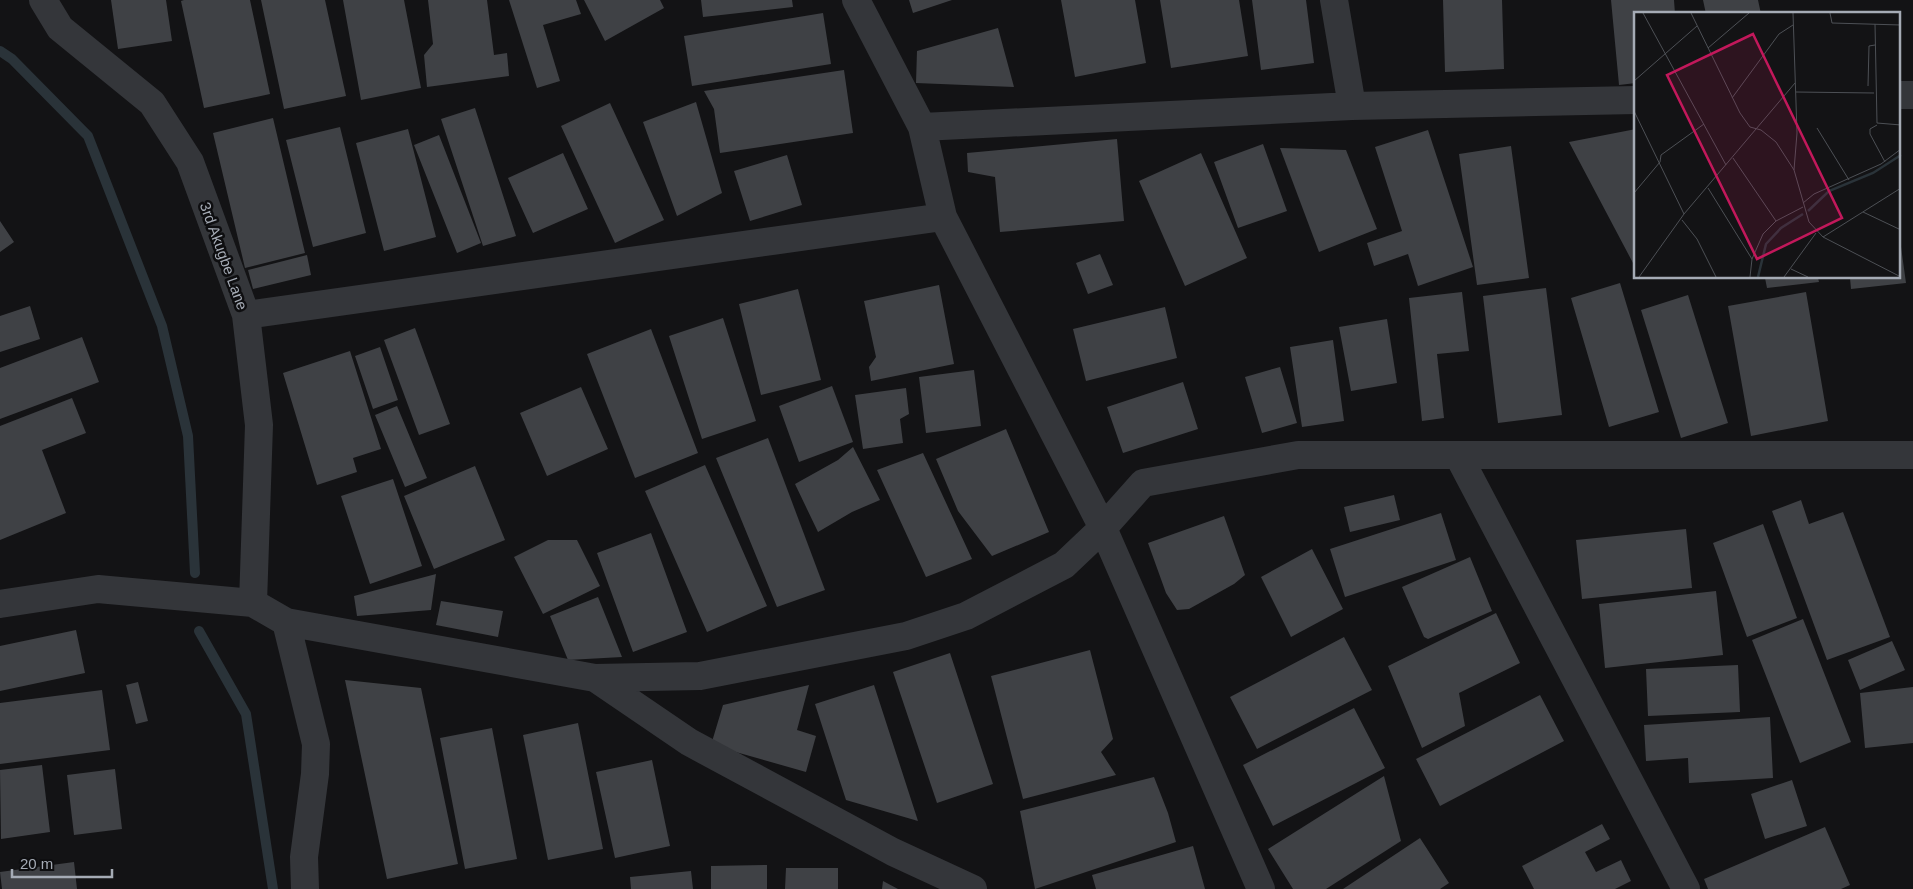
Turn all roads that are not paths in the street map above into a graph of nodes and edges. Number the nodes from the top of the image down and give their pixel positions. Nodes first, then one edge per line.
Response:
1 (43, 0) edge
2 (856, 0) edge
3 (1334, 0) edge
4 (1900, 95) edge
5 (1913, 95) edge
6 (1634, 100) edge
7 (1352, 106) junction
8 (922, 127) junction
9 (943, 217) junction
10 (246, 315) junction
11 (1458, 455) junction
12 (1913, 455) edge
13 (1103, 528) junction
14 (253, 603) junction
15 (0, 604) edge
16 (286, 622) junction
17 (595, 678) junction
18 (305, 889) edge
19 (973, 889) edge
20 (1261, 889) edge
21 (1686, 889) edge

1 - 10 street, 3rd Akugbe Lane
2 - 8 street
3 - 7 street
4 - 5 street
6 - 7 street
7 - 8 street
8 - 9 street
9 - 10 street
9 - 13 street
10 - 14 street, 3rd Akugbe Lane
11 - 12 street
11 - 13 street
11 - 21 street
13 - 17 street
13 - 20 street
14 - 15 street
14 - 16 street
16 - 17 street
16 - 18 street
17 - 19 street

